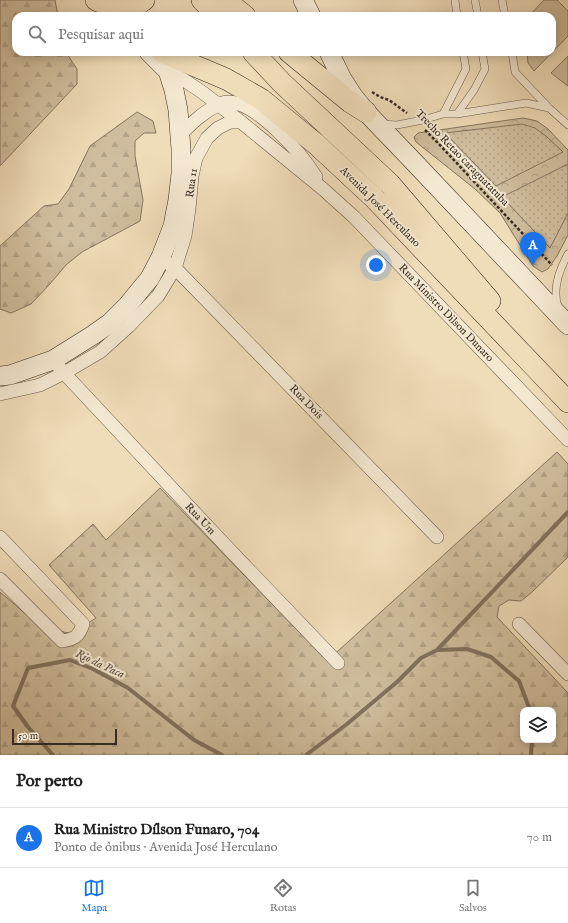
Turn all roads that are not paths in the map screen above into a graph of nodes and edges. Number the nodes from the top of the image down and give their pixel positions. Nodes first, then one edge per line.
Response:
1 (96, 0) edge
2 (144, 0) edge
3 (202, 0) edge
4 (225, 0) edge
5 (303, 0) edge
6 (455, 0) edge
7 (475, 0) edge
8 (502, 0) edge
9 (108, 12) edge
10 (214, 12) edge
11 (240, 12) edge
12 (309, 12) edge
13 (456, 12) edge
14 (477, 12) edge
15 (504, 12) edge
16 (156, 56) edge
17 (257, 56) edge
18 (294, 56) edge
19 (331, 56) edge
20 (464, 56) edge
21 (483, 56) edge
22 (513, 56) edge
23 (165, 61) edge
24 (220, 105) junction
25 (549, 108) junction
26 (443, 114) junction
27 (457, 114) junction
28 (372, 118) junction
29 (241, 122) junction
30 (568, 126) edge
31 (180, 135) junction
32 (186, 175) junction
33 (323, 188) junction
34 (568, 254) edge
35 (160, 257) junction
36 (568, 260) edge
37 (175, 268) junction
38 (560, 271) junction
39 (565, 322) edge
40 (58, 366) junction
41 (0, 376) edge
42 (568, 385) edge
43 (0, 394) edge
44 (568, 402) edge
45 (568, 440) edge
46 (436, 536) dead end
47 (0, 537) edge
48 (0, 579) edge
49 (519, 624) dead end
50 (338, 663) dead end
51 (568, 674) edge

1 - 2 main road
1 - 9 main road
3 - 10 main road
4 - 11 main road
5 - 12 main road
6 - 13 lane
7 - 14 lane
8 - 15 lane
16 - 23 main road, Rua Ministro Dilson Dunaro
17 - 42 main road, Avenida José Herculano
18 - 28 main road
19 - 28 main road
20 - 26 lane
21 - 27 lane
22 - 25 lane
23 - 24 street, Rua Ministro Dilson Dunaro
23 - 31 main road, Rua 11
23 - 44 main road, Avenida José Herculano
24 - 29 street, Rua Ministro Dilson Dunaro
24 - 31 street
24 - 33 street, Rua Ministro Dilson Dunaro
25 - 27 lane
25 - 30 lane
26 - 27 lane
26 - 28 lane
28 - 39 main road
29 - 32 street, Rua 11
29 - 33 street, Rua Ministro Dilson Dunaro
31 - 32 main road, Rua 11
32 - 35 main road, Rua 11
32 - 37 street, Rua 11
33 - 45 street, Rua Ministro Dilson Dunaro
34 - 38 lane
35 - 37 street
35 - 40 main road, Rua 11
36 - 38 lane
37 - 40 street, Rua 11
37 - 46 street, Rua Dois
38 - 39 lane
40 - 41 main road, Rua 11
40 - 43 street, Rua 11
40 - 50 street, Rua Um
47 - 48 street
49 - 51 street

